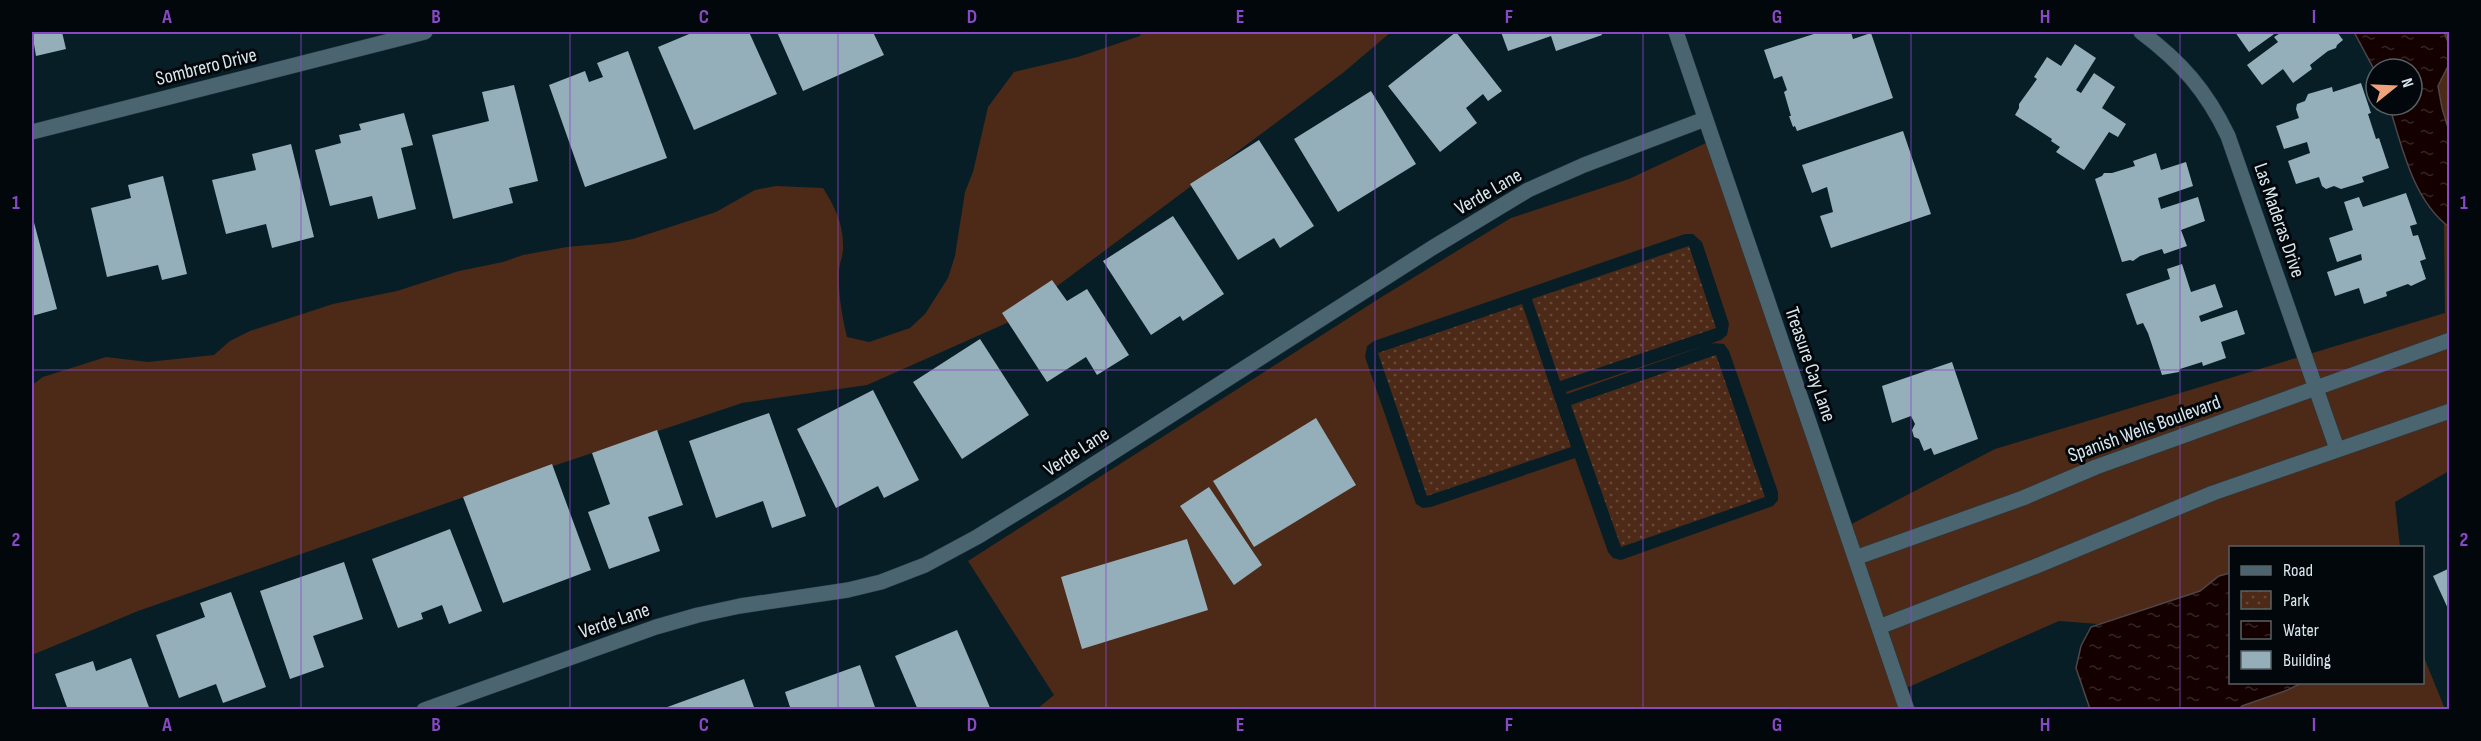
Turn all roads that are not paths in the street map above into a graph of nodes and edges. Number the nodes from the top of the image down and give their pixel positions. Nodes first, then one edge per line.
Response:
1 (425, 32) edge
2 (1676, 32) edge
3 (2141, 32) edge
4 (1705, 119) junction
5 (32, 132) edge
6 (2450, 340) edge
7 (2317, 387) junction
8 (2450, 411) edge
9 (2337, 449) junction
10 (1855, 558) junction
11 (1879, 627) junction
12 (424, 710) edge
13 (1907, 710) edge

1 - 5 street, Sombrero Drive
2 - 4 street, Treasure Cay Lane
3 - 7 street, Las Maderas Drive
4 - 10 street, Treasure Cay Lane
4 - 12 street, Verde Lane
6 - 7 street, Spanish Wells Boulevard
7 - 9 street, Las Maderas Drive
7 - 10 street, Spanish Wells Boulevard
8 - 9 street
9 - 11 street
10 - 11 street, Treasure Cay Lane
11 - 13 street, Treasure Cay Lane

